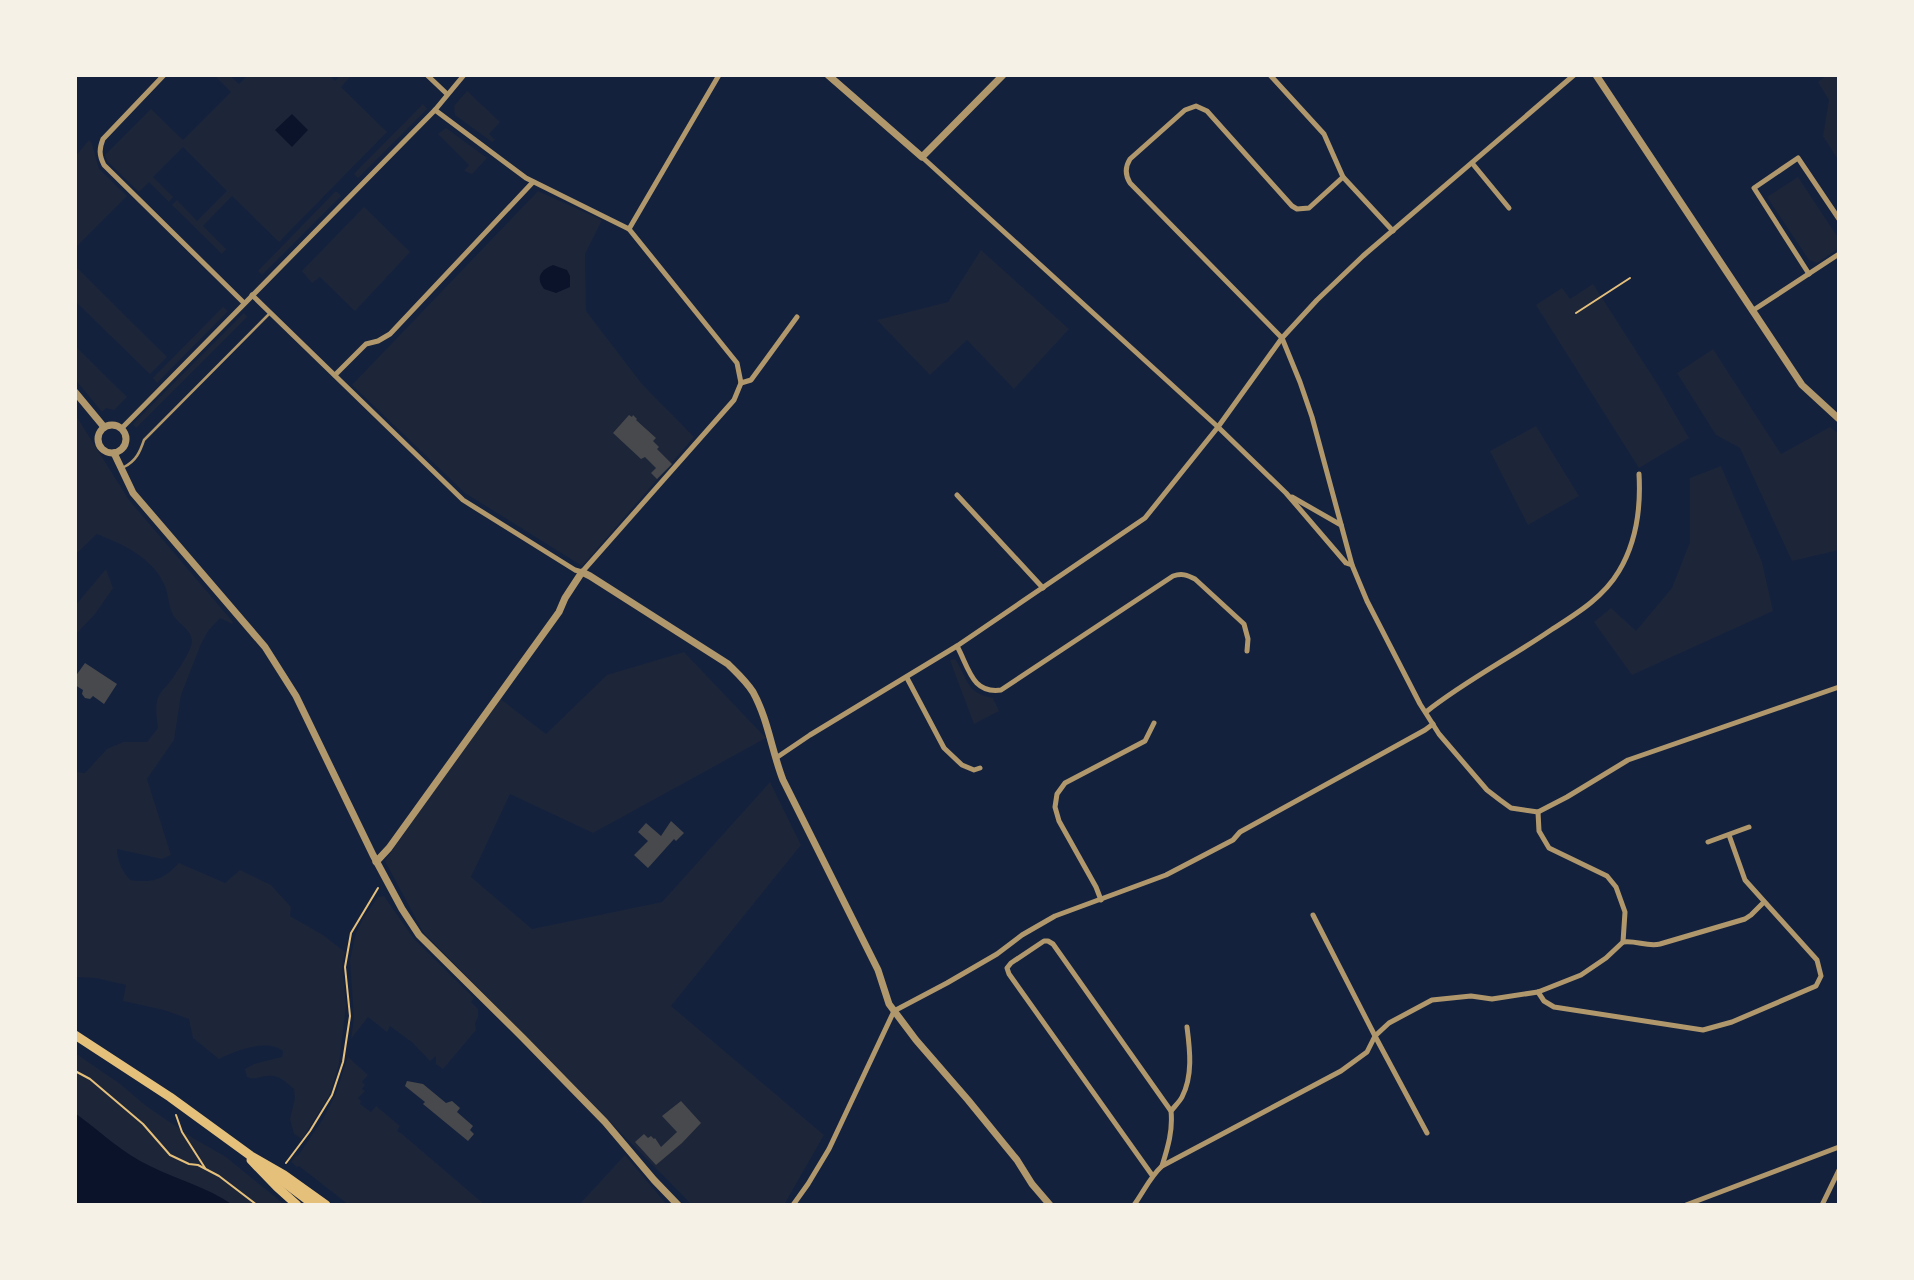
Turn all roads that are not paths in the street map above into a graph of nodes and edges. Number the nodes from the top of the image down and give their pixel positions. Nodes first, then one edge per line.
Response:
1 (164, 75) edge
2 (427, 75) edge
3 (464, 75) edge
4 (719, 75) edge
5 (828, 75) edge
6 (1003, 75) edge
7 (1270, 75) edge
8 (1574, 75) edge
9 (1596, 75) edge
10 (447, 94) junction
11 (435, 110) junction
12 (922, 157) junction
13 (1472, 163) junction
14 (1343, 177) junction
15 (533, 181) junction
16 (1509, 208) dead end
17 (1839, 219) edge
18 (629, 229) junction
19 (1393, 231) junction
20 (1839, 254) edge
21 (1809, 274) junction
22 (252, 295) junction
23 (244, 303) junction
24 (1752, 311) junction
25 (270, 313) junction
26 (797, 317) dead end
27 (1282, 338) junction
28 (335, 375) junction
29 (741, 383) junction
30 (75, 392) edge
31 (1839, 407) edge
32 (1836, 416) edge
33 (104, 427) junction
34 (1218, 427) junction
35 (121, 429) junction
36 (114, 453) junction
37 (121, 468) junction
38 (1639, 474) dead end
39 (1286, 493) junction
40 (957, 495) dead end
41 (1341, 525) junction
42 (1352, 565) junction
43 (582, 572) junction
44 (1043, 588) junction
45 (957, 646) junction
46 (1247, 651) dead end
47 (907, 678) junction
48 (1838, 690) edge
49 (1426, 712) junction
50 (1154, 723) dead end
51 (1433, 724) junction
52 (776, 758) junction
53 (980, 768) dead end
54 (1538, 812) junction
55 (1748, 827) dead end
56 (1729, 835) junction
57 (1708, 842) dead end
58 (376, 862) junction
59 (1101, 900) junction
60 (1763, 902) junction
61 (1313, 915) dead end
62 (1623, 942) junction
63 (1538, 992) junction
64 (894, 1011) junction
65 (1187, 1027) dead end
66 (75, 1035) edge
67 (1375, 1036) junction
68 (1171, 1111) junction
69 (1427, 1133) dead end
70 (1839, 1147) edge
71 (240, 1148) junction
72 (1162, 1166) junction
73 (1839, 1170) edge
74 (1152, 1175) junction
75 (297, 1205) edge
76 (314, 1205) edge
77 (326, 1205) edge
78 (678, 1205) edge
79 (793, 1205) edge
80 (1050, 1205) edge
81 (1134, 1205) edge
82 (1686, 1205) edge
83 (1822, 1205) edge

1 - 23 street
2 - 10 street
3 - 10 street
4 - 18 street
5 - 12 street
6 - 12 street
7 - 14 street
8 - 13 street
9 - 24 street
10 - 11 street
11 - 15 street
11 - 22 street
12 - 34 street
13 - 16 street
13 - 19 street
14 - 19 street
14 - 27 street
15 - 18 street
15 - 28 street
17 - 21 street
18 - 29 street
19 - 27 street
20 - 21 street
21 - 24 street
22 - 23 street
22 - 25 street
23 - 35 street
24 - 32 street
25 - 28 street
25 - 37 lane
26 - 29 street
27 - 34 street
27 - 41 street
28 - 43 street
29 - 43 street
30 - 33 street
31 - 32 street
33 - 35 street
33 - 36 street
34 - 39 street
34 - 44 street
35 - 36 street
36 - 37 street
37 - 58 street
38 - 49 street
39 - 41 street
39 - 42 street
40 - 44 street
41 - 42 street
42 - 49 street
43 - 52 street
43 - 58 street
44 - 45 street
45 - 46 street
45 - 47 street
47 - 52 street
47 - 53 street
48 - 54 street
49 - 51 street
50 - 59 street
51 - 54 street
51 - 59 street
52 - 64 street
54 - 62 street
55 - 56 street
56 - 57 street
56 - 60 street
58 - 78 street
59 - 64 street
60 - 62 street
60 - 63 street
61 - 67 street
62 - 63 street
63 - 67 street
64 - 79 street
64 - 80 street
65 - 68 street
66 - 71 main road
67 - 69 street
67 - 72 street
68 - 72 street
68 - 74 street
70 - 82 street
71 - 75 main road
71 - 76 main road
71 - 77 main road
72 - 74 street
73 - 83 street
74 - 81 street

